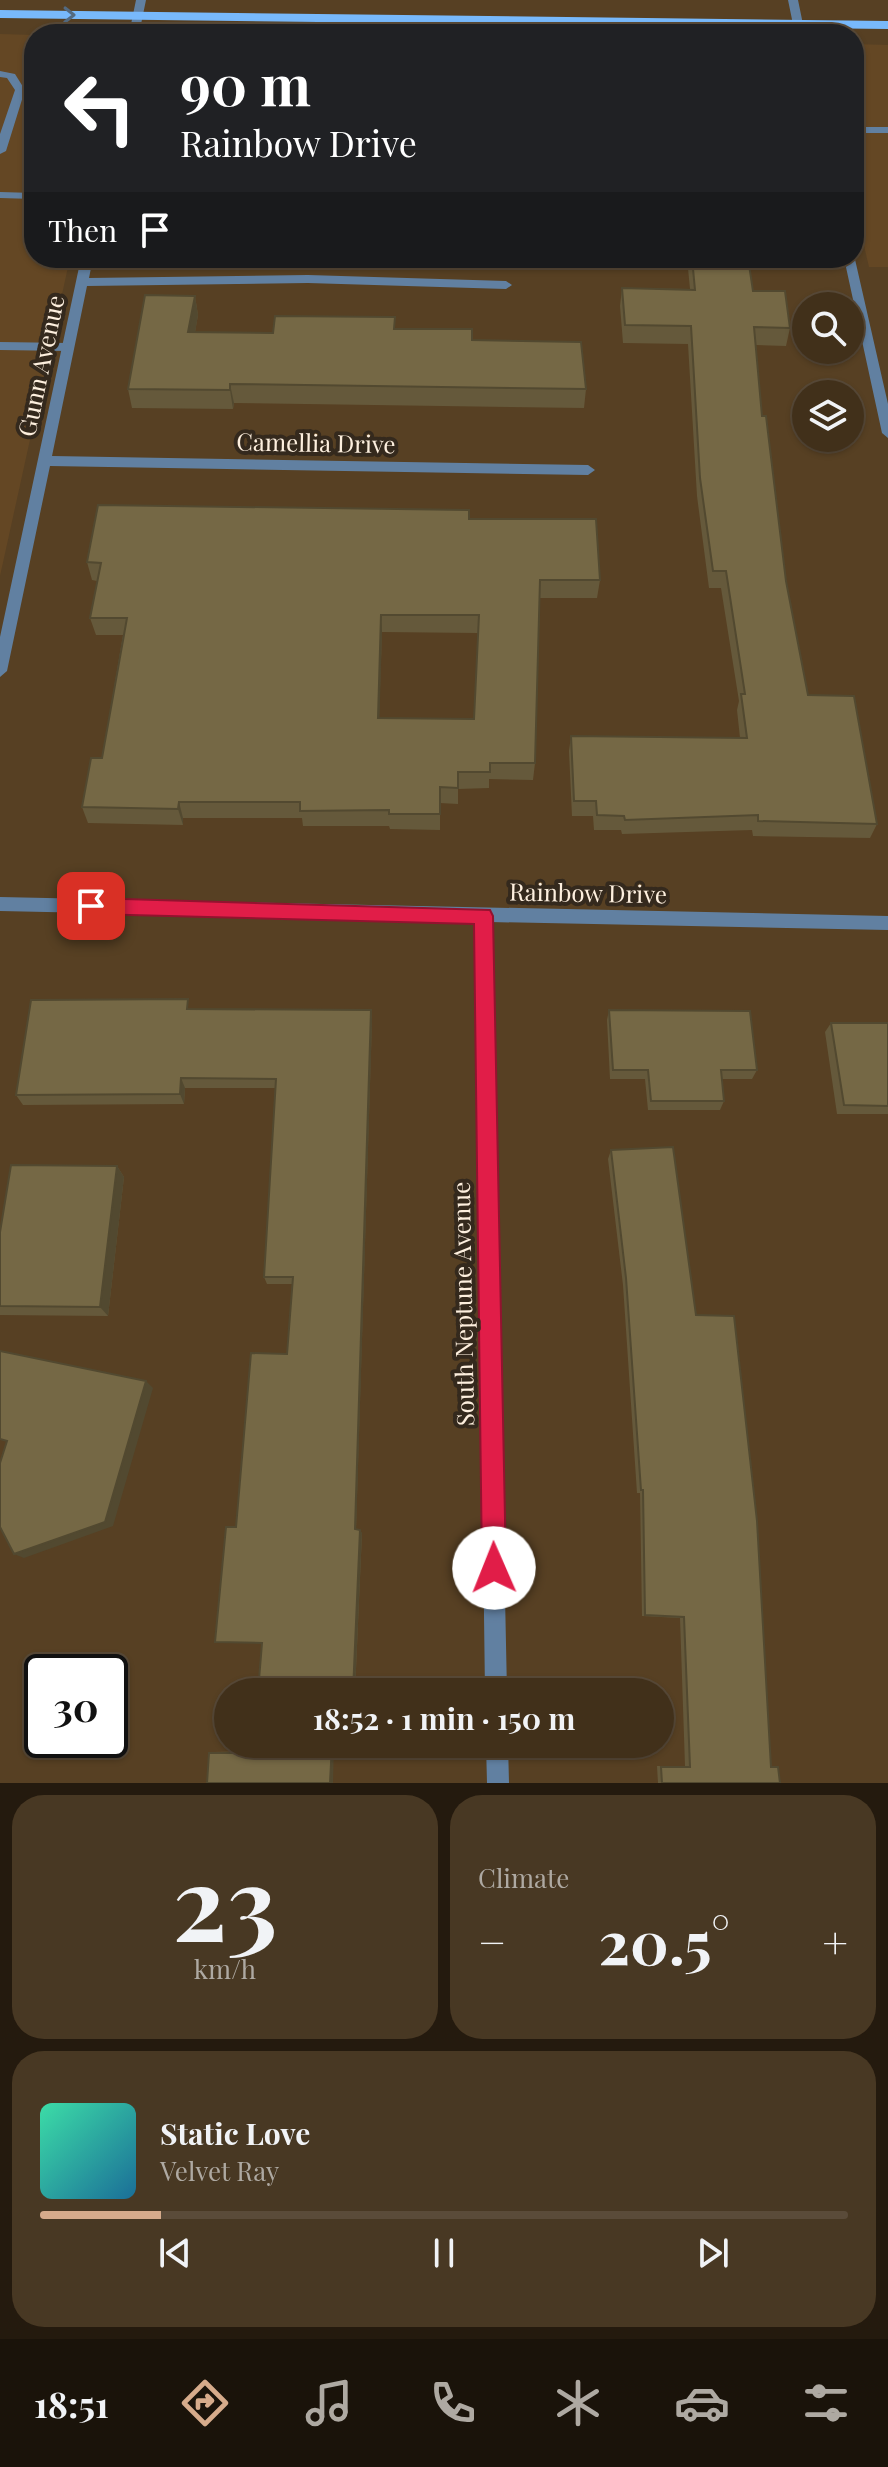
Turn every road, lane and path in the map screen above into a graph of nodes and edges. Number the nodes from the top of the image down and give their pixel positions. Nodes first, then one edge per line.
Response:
1 (141, 0) edge
2 (793, 0) edge
3 (0, 14) edge
4 (138, 15) junction
5 (136, 24) edge
6 (424, 24) edge
7 (798, 24) edge
8 (888, 25) edge
9 (864, 26) edge
10 (0, 74) edge
11 (864, 130) edge
12 (888, 130) edge
13 (0, 151) edge
14 (0, 195) edge
15 (24, 196) edge
16 (85, 268) edge
17 (852, 268) edge
18 (82, 282) junction
19 (506, 285) dead end
20 (0, 346) edge
21 (68, 347) junction
22 (888, 433) edge
23 (44, 461) junction
24 (588, 470) dead end
25 (6, 616) edge
26 (0, 671) edge
27 (0, 904) edge
28 (483, 916) junction
29 (888, 923) edge
30 (496, 1678) edge
31 (497, 1758) edge
32 (498, 1783) edge

1 - 4 street
2 - 7 street
3 -> 4 main road
4 - 5 street
4 - 6 main road
8 - 9 main road
10 - 13 street
11 - 12 street
14 - 15 street
16 - 18 street, Gunn Avenue
17 - 22 street
18 - 19 street
18 - 21 street, Gunn Avenue
20 - 21 street
21 - 23 street, Gunn Avenue
23 - 24 street, Camellia Drive
23 - 25 street, Gunn Avenue
25 - 26 street, Gunn Avenue
27 - 28 street, Rainbow Drive
28 - 29 street, Rainbow Drive
28 - 30 street, South Neptune Avenue
31 - 32 street

